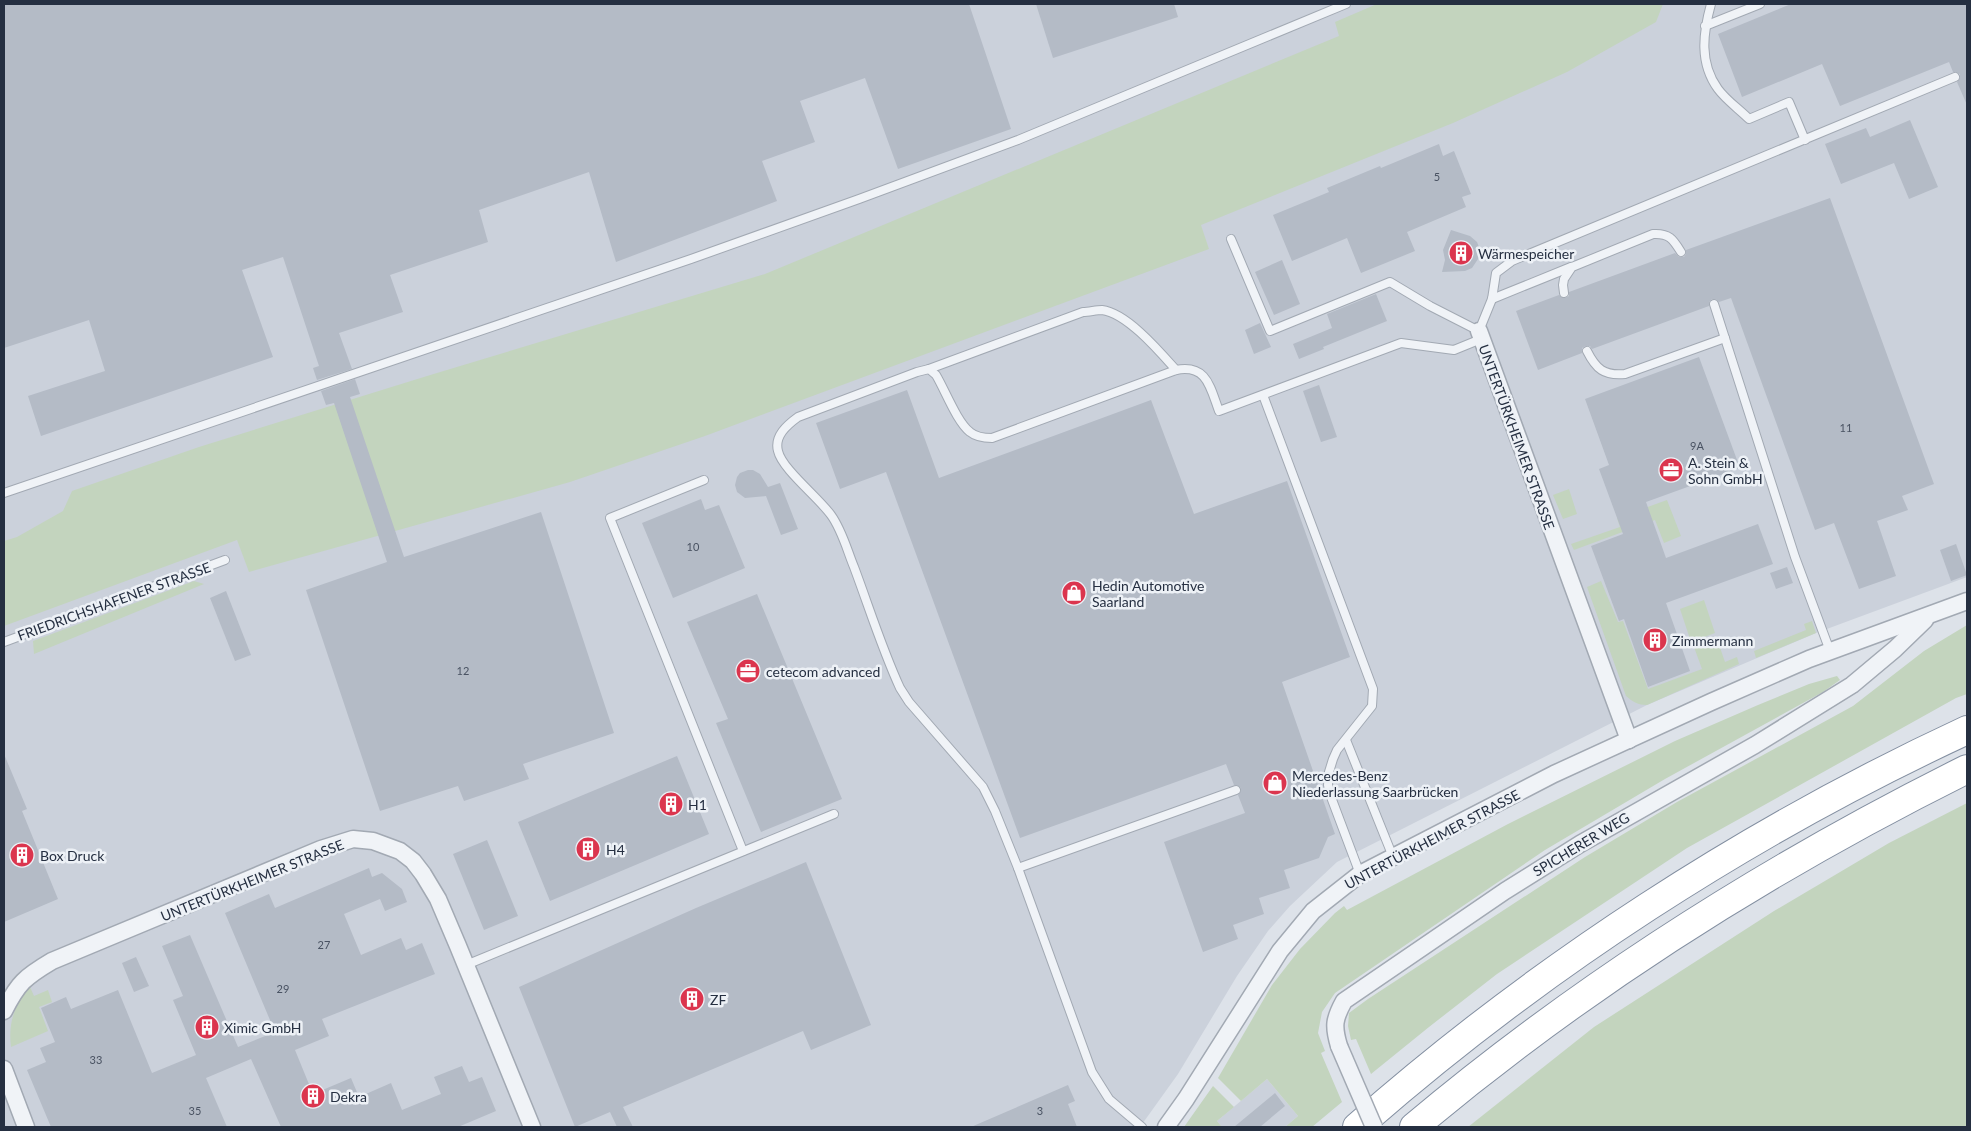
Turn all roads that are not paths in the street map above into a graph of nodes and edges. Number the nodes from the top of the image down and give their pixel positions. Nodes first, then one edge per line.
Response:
1 (1346, 4) edge
2 (1711, 4) edge
3 (1760, 4) edge
4 (1705, 26) junction
5 (1955, 77) dead end
6 (1805, 140) junction
7 (1232, 239) dead end
8 (1681, 252) dead end
9 (1572, 266) junction
10 (1564, 293) dead end
11 (1492, 299) junction
12 (1714, 304) dead end
13 (1480, 335) junction
14 (1725, 338) junction
15 (1587, 351) dead end
16 (929, 369) junction
17 (1176, 370) junction
18 (1263, 395) junction
19 (704, 480) dead end
20 (4, 493) edge
21 (225, 560) dead end
22 (1967, 601) edge
23 (1931, 614) junction
24 (4, 642) edge
25 (1830, 651) junction
26 (1967, 730) edge
27 (1346, 740) junction
28 (1629, 740) junction
29 (1967, 769) edge
30 (1236, 790) dead end
31 (834, 814) dead end
32 (743, 851) junction
33 (1393, 856) junction
34 (1018, 868) junction
35 (1360, 874) junction
36 (466, 965) junction
37 (4, 1011) edge
38 (4, 1069) edge
39 (26, 1127) edge
40 (532, 1127) edge
41 (1142, 1127) edge
42 (1166, 1127) edge
43 (1357, 1127) edge
44 (1374, 1127) edge
45 (1414, 1127) edge

1 - 20 lane
2 - 4 lane
3 - 4 lane
4 - 6 lane
5 - 6 lane
6 - 11 lane
7 - 13 lane
8 - 9 lane
9 - 10 lane
9 - 11 lane
11 - 13 lane
12 - 14 lane
13 - 18 lane
13 - 28 street, UNTERTÜRKHEIMER STRASSE
14 - 15 lane
14 - 25 lane
16 - 17 lane
16 - 17 lane
16 - 34 lane
17 - 18 lane
18 - 27 lane
19 - 32 lane
21 - 24 lane, FRIEDRICHSHAFENER STRASSE
22 - 23 street, UNTERTÜRKHEIMER STRASSE
23 - 25 street, UNTERTÜRKHEIMER STRASSE
23 - 44 street, SPICHERER WEG, bridge
25 - 28 street, UNTERTÜRKHEIMER STRASSE
26 - 43 highway
27 - 33 lane
27 - 35 lane
28 - 33 street, UNTERTÜRKHEIMER STRASSE
29 - 45 highway
30 - 34 lane
31 - 32 lane
32 - 36 lane
33 - 35 street, UNTERTÜRKHEIMER STRASSE
34 - 41 lane
35 - 42 street, UNTERTÜRKHEIMER STRASSE
36 - 37 street, UNTERTÜRKHEIMER STRASSE
36 - 40 street, UNTERTÜRKHEIMER STRASSE
38 - 39 street

